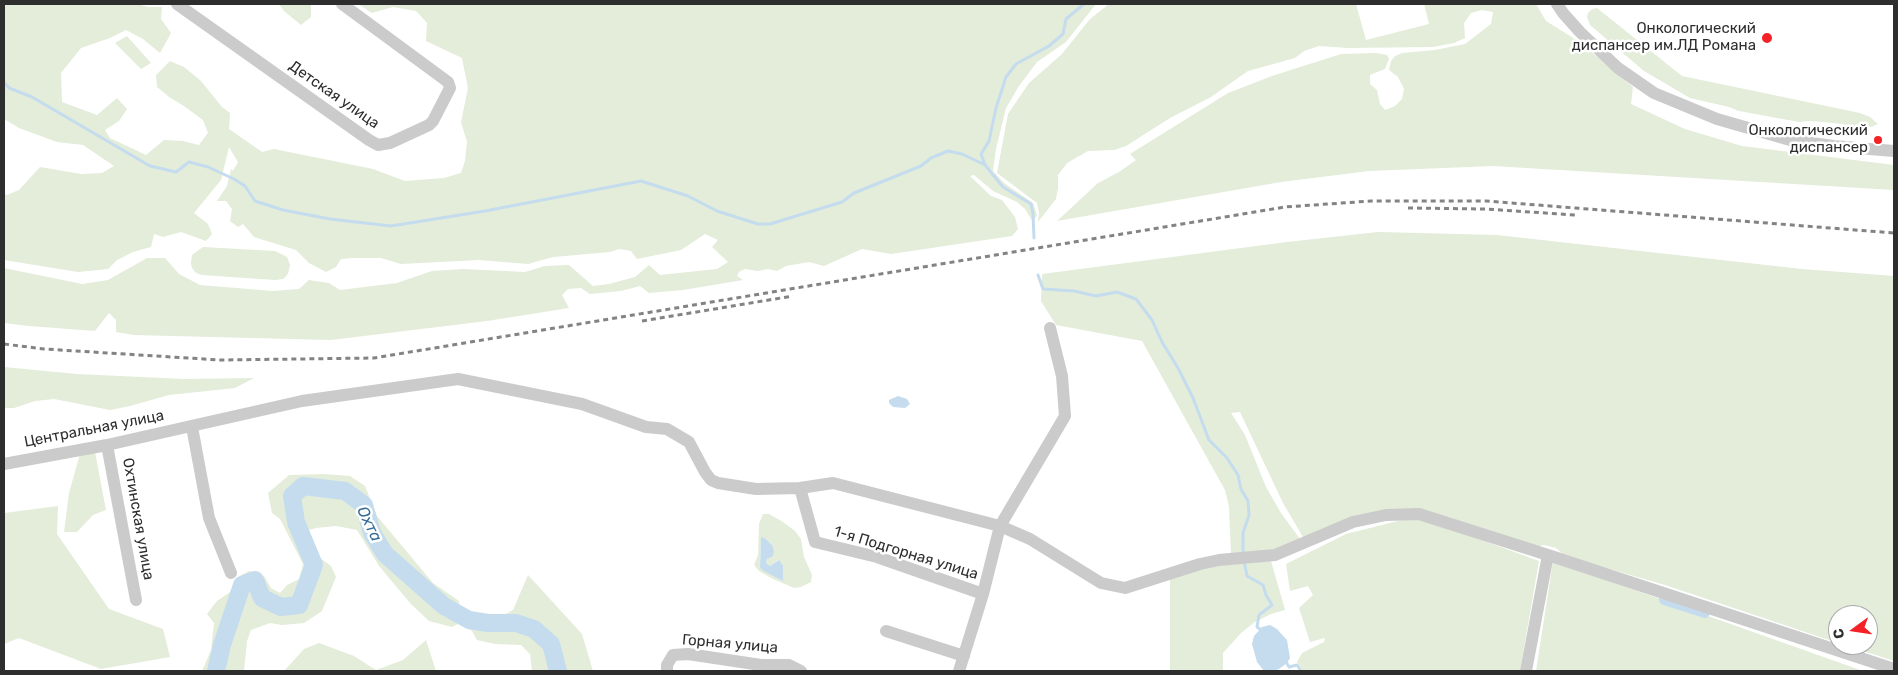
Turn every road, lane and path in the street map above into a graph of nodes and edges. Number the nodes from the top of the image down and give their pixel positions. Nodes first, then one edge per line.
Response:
1 (177, 4) edge
2 (342, 4) edge
3 (1557, 4) edge
4 (1894, 151) edge
5 (1050, 328) dead end
6 (192, 427) junction
7 (107, 445) junction
8 (4, 464) edge
9 (800, 488) junction
10 (1000, 526) junction
11 (1548, 555) junction
12 (231, 573) dead end
13 (983, 594) junction
14 (136, 600) dead end
15 (886, 631) dead end
16 (964, 656) junction
17 (1894, 669) edge
18 (667, 671) edge
19 (801, 671) edge
20 (959, 671) edge
21 (1526, 671) edge

1 - 2 street, Детская улица
3 - 4 street
5 - 10 street
6 - 7 street, Центральная улица
6 - 9 street, Центральная улица
6 - 12 street
7 - 8 street, Центральная улица
7 - 14 street, Охтинская улица
9 - 10 street, Центральная улица
9 - 13 street, 1-я Подгорная улица
10 - 11 street, Центральная улица
10 - 13 street
11 - 17 street, Центральная улица
11 - 21 street
13 - 16 street
15 - 16 street
16 - 20 street
18 - 19 street, Горная улица

